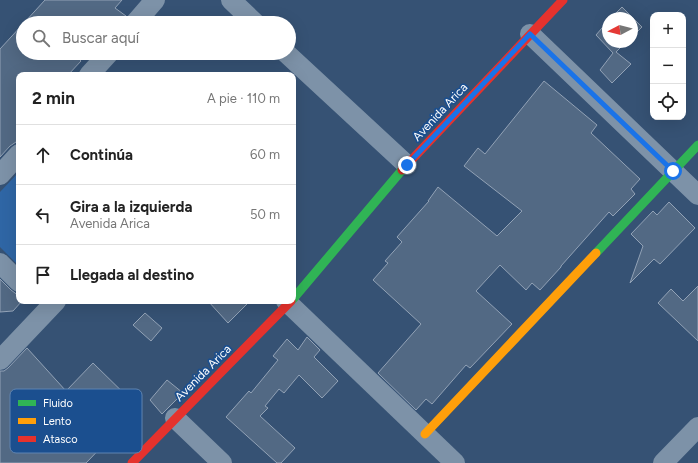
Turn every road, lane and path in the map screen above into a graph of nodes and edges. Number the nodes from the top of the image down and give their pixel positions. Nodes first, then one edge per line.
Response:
1 (155, 0) edge
2 (231, 0) edge
3 (563, 0) edge
4 (141, 16) edge
5 (248, 16) edge
6 (530, 34) junction
7 (103, 60) edge
8 (294, 60) edge
9 (92, 72) edge
10 (698, 145) edge
11 (16, 157) edge
12 (407, 165) junction
13 (673, 171) junction
14 (0, 175) edge
15 (698, 195) edge
16 (0, 263) edge
17 (16, 279) edge
18 (296, 294) edge
19 (48, 304) edge
20 (287, 304) edge
21 (293, 304) edge
22 (0, 360) edge
23 (175, 418) junction
24 (698, 427) edge
25 (425, 434) junction
26 (142, 453) edge
27 (142, 453) edge
28 (132, 463) edge
29 (222, 463) edge
30 (455, 463) edge
31 (663, 463) edge

1 - 4 street
2 - 5 street
3 - 6 street, Avenida Arica
6 - 12 street, Avenida Arica
6 - 13 street
7 - 9 street
8 - 12 street
10 - 13 street
11 - 14 street
12 - 18 street, Avenida Arica
13 - 15 street
13 - 25 street
16 - 17 street
19 - 22 street
20 - 23 street, Avenida Arica
21 - 25 street
23 - 26 street, Avenida Arica
23 - 29 street
24 - 31 street
25 - 30 street
27 - 28 street, Avenida Arica

